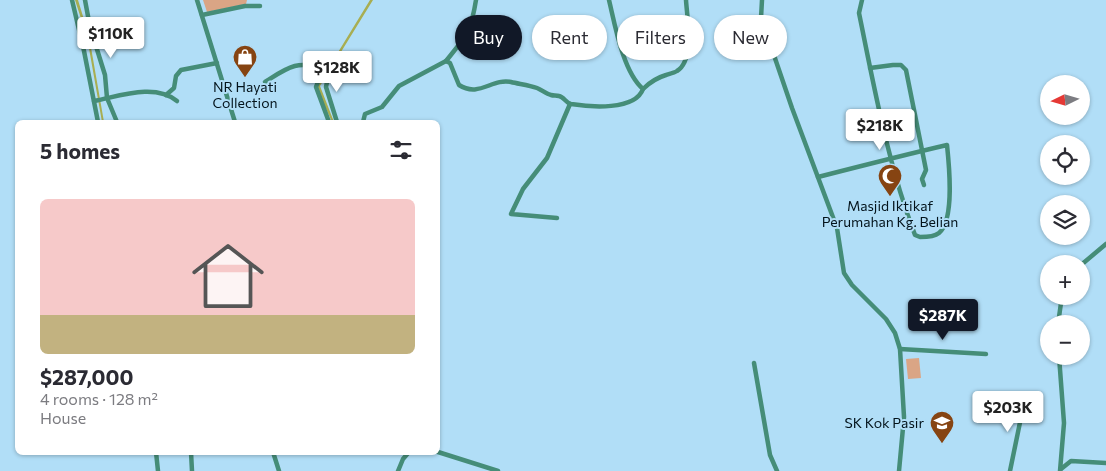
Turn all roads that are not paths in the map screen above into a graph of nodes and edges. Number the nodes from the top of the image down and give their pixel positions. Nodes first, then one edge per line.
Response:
1 (72, 0) edge
2 (85, 0) edge
3 (198, 0) edge
4 (476, 0) edge
5 (609, 0) edge
6 (686, 0) edge
7 (762, 0) edge
8 (862, 0) edge
9 (260, 6) dead end
10 (202, 15) junction
11 (446, 61) junction
12 (217, 63) junction
13 (349, 63) dead end
14 (870, 68) junction
15 (265, 82) dead end
16 (643, 89) junction
17 (166, 95) junction
18 (105, 99) junction
19 (95, 101) junction
20 (177, 101) dead end
21 (570, 104) junction
22 (98, 120) edge
23 (115, 120) edge
24 (235, 120) edge
25 (328, 120) edge
26 (336, 120) edge
27 (364, 120) edge
28 (922, 151) junction
29 (891, 159) junction
30 (818, 177) junction
31 (924, 186) dead end
32 (556, 218) dead end
33 (1106, 244) edge
34 (1090, 257) edge
35 (900, 349) junction
36 (986, 354) dead end
37 (754, 363) dead end
38 (1060, 365) edge
39 (1025, 398) dead end
40 (440, 453) edge
41 (156, 455) edge
42 (190, 455) edge
43 (406, 455) edge
44 (1106, 463) edge
45 (277, 466) edge
46 (1060, 470) edge
47 (158, 471) edge
48 (192, 471) edge
49 (273, 471) edge
50 (398, 471) edge
51 (498, 471) edge
52 (777, 471) edge
53 (899, 471) edge
54 (1010, 471) edge

1 - 19 street
2 - 18 street
3 - 10 street
4 - 11 street
5 - 16 street
6 - 16 street
7 - 30 street
8 - 14 street
9 - 10 street
10 - 12 street
11 - 21 street
11 - 27 street
12 - 17 street
12 - 24 street
13 - 26 street
14 - 28 street
14 - 29 street
15 - 25 street
16 - 21 street
17 - 18 street
17 - 20 street
18 - 19 street
18 - 23 street
19 - 22 street
21 - 32 street
28 - 29 street
28 - 29 street
28 - 31 street
29 - 30 street
30 - 35 street
33 - 34 street
35 - 36 street
35 - 53 street
37 - 52 street
38 - 46 street
39 - 54 street
40 - 51 street
41 - 47 street
42 - 48 street
43 - 50 street
44 - 46 street
45 - 49 street

